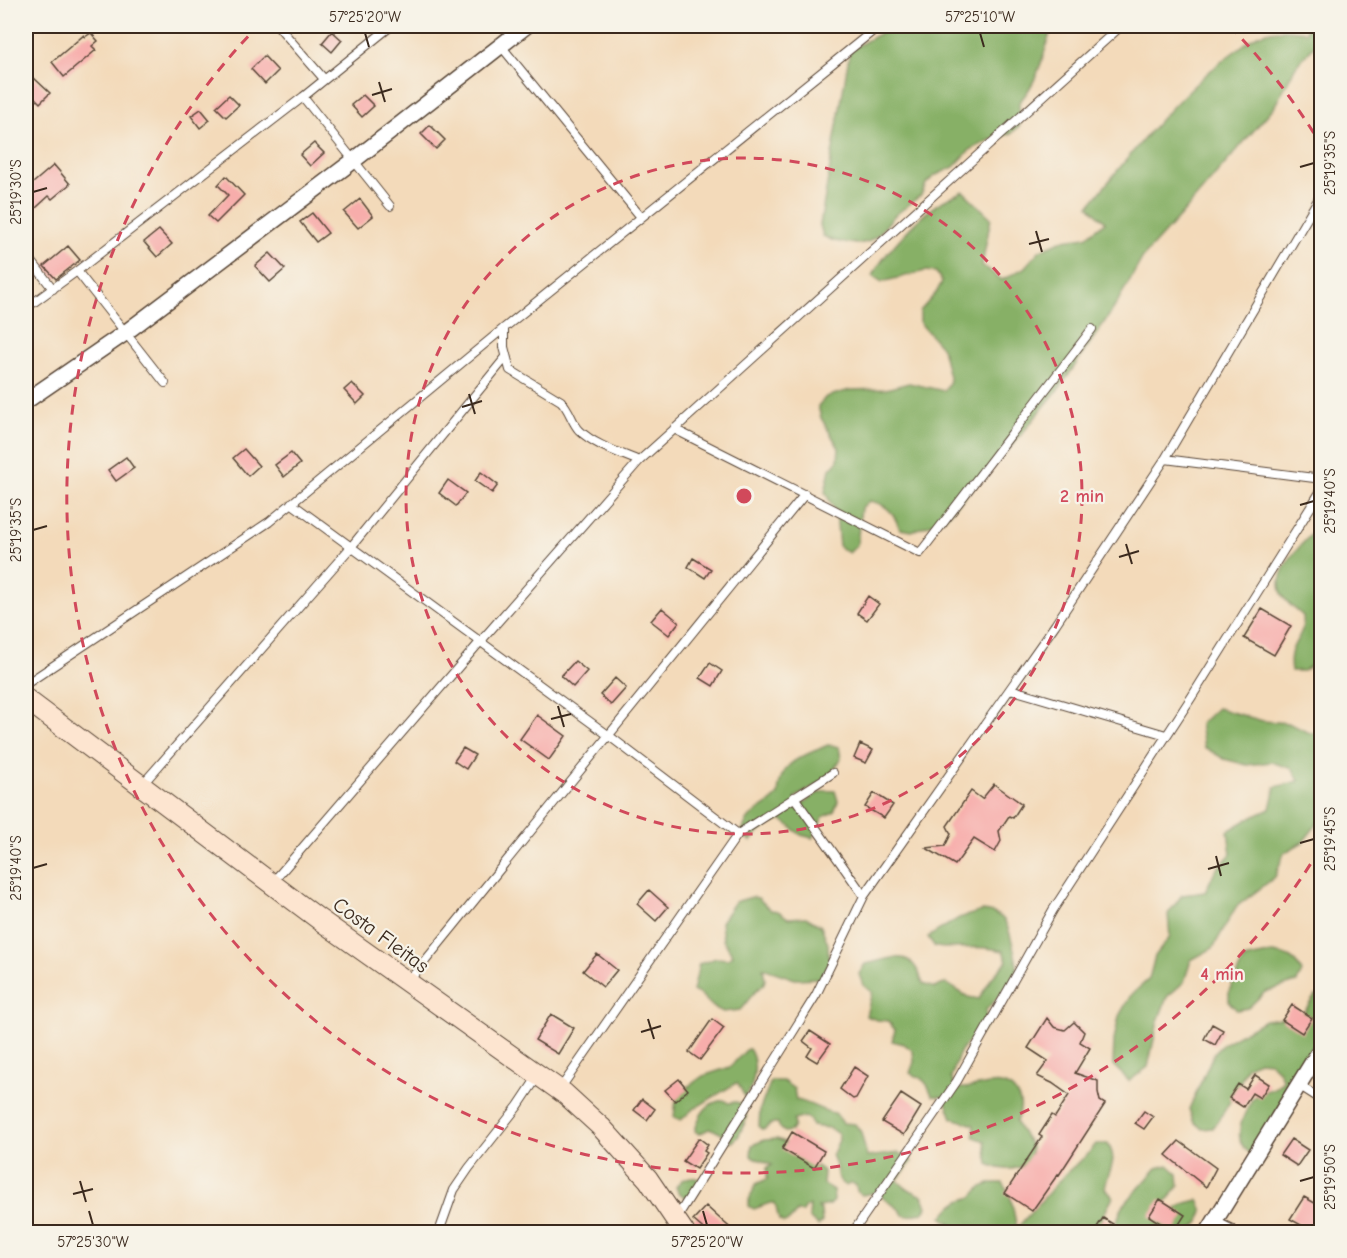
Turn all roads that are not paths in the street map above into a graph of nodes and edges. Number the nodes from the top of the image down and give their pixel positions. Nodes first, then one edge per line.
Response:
1 (278, 26) edge
2 (391, 26) edge
3 (526, 26) edge
4 (879, 26) edge
5 (1121, 26) edge
6 (501, 46) junction
7 (324, 80) junction
8 (303, 97) junction
9 (353, 161) junction
10 (1322, 193) edge
11 (390, 206) dead end
12 (641, 217) junction
13 (26, 254) edge
14 (77, 271) junction
15 (53, 289) junction
16 (26, 308) edge
17 (504, 328) junction
18 (1092, 329) dead end
19 (125, 333) junction
20 (506, 357) junction
21 (165, 383) dead end
22 (26, 401) edge
23 (674, 429) junction
24 (1165, 459) junction
25 (639, 462) junction
26 (1322, 479) edge
27 (1322, 489) edge
28 (805, 494) junction
29 (291, 503) junction
30 (351, 547) junction
31 (480, 642) junction
32 (26, 684) edge
33 (1010, 689) junction
34 (26, 699) edge
35 (608, 735) junction
36 (1166, 735) junction
37 (833, 773) dead end
38 (140, 787) junction
39 (794, 798) junction
40 (738, 834) junction
41 (272, 885) junction
42 (864, 896) junction
43 (406, 983) junction
44 (1322, 1047) edge
45 (538, 1075) junction
46 (1297, 1084) junction
47 (560, 1090) junction
48 (1322, 1100) edge
49 (680, 1226) edge
50 (1211, 1228) edge
51 (439, 1233) edge
52 (853, 1233) edge
53 (1229, 1233) edge

1 - 7 lane
2 - 7 lane
3 - 6 street
4 - 12 lane
5 - 23 lane
6 - 9 street
6 - 12 lane
7 - 8 lane
8 - 9 lane
8 - 14 lane
9 - 11 lane
9 - 19 street
10 - 24 lane
12 - 17 lane
13 - 15 lane
14 - 15 lane
14 - 19 lane
15 - 16 lane
17 - 20 lane
17 - 29 lane
18 - 28 lane
19 - 21 lane
19 - 22 street
20 - 25 lane
20 - 30 lane
23 - 25 lane
23 - 28 lane
24 - 26 lane
24 - 33 lane
25 - 31 lane
27 - 36 lane
28 - 35 lane
29 - 30 lane
29 - 32 lane
30 - 31 lane
30 - 38 lane
31 - 35 lane
31 - 41 lane
33 - 36 lane
33 - 42 lane
34 - 38 main road, Costa Fleitas
35 - 40 lane
35 - 43 lane
36 - 52 lane
37 - 39 lane
38 - 41 main road, Costa Fleitas
39 - 40 lane
39 - 42 lane
40 - 47 lane
41 - 43 main road, Costa Fleitas
42 - 49 lane
43 - 45 main road, Costa Fleitas
44 - 46 street
45 - 47 main road, Costa Fleitas
45 - 51 lane
46 - 48 lane
46 - 50 street
47 - 49 main road, Costa Fleitas
50 - 53 street

